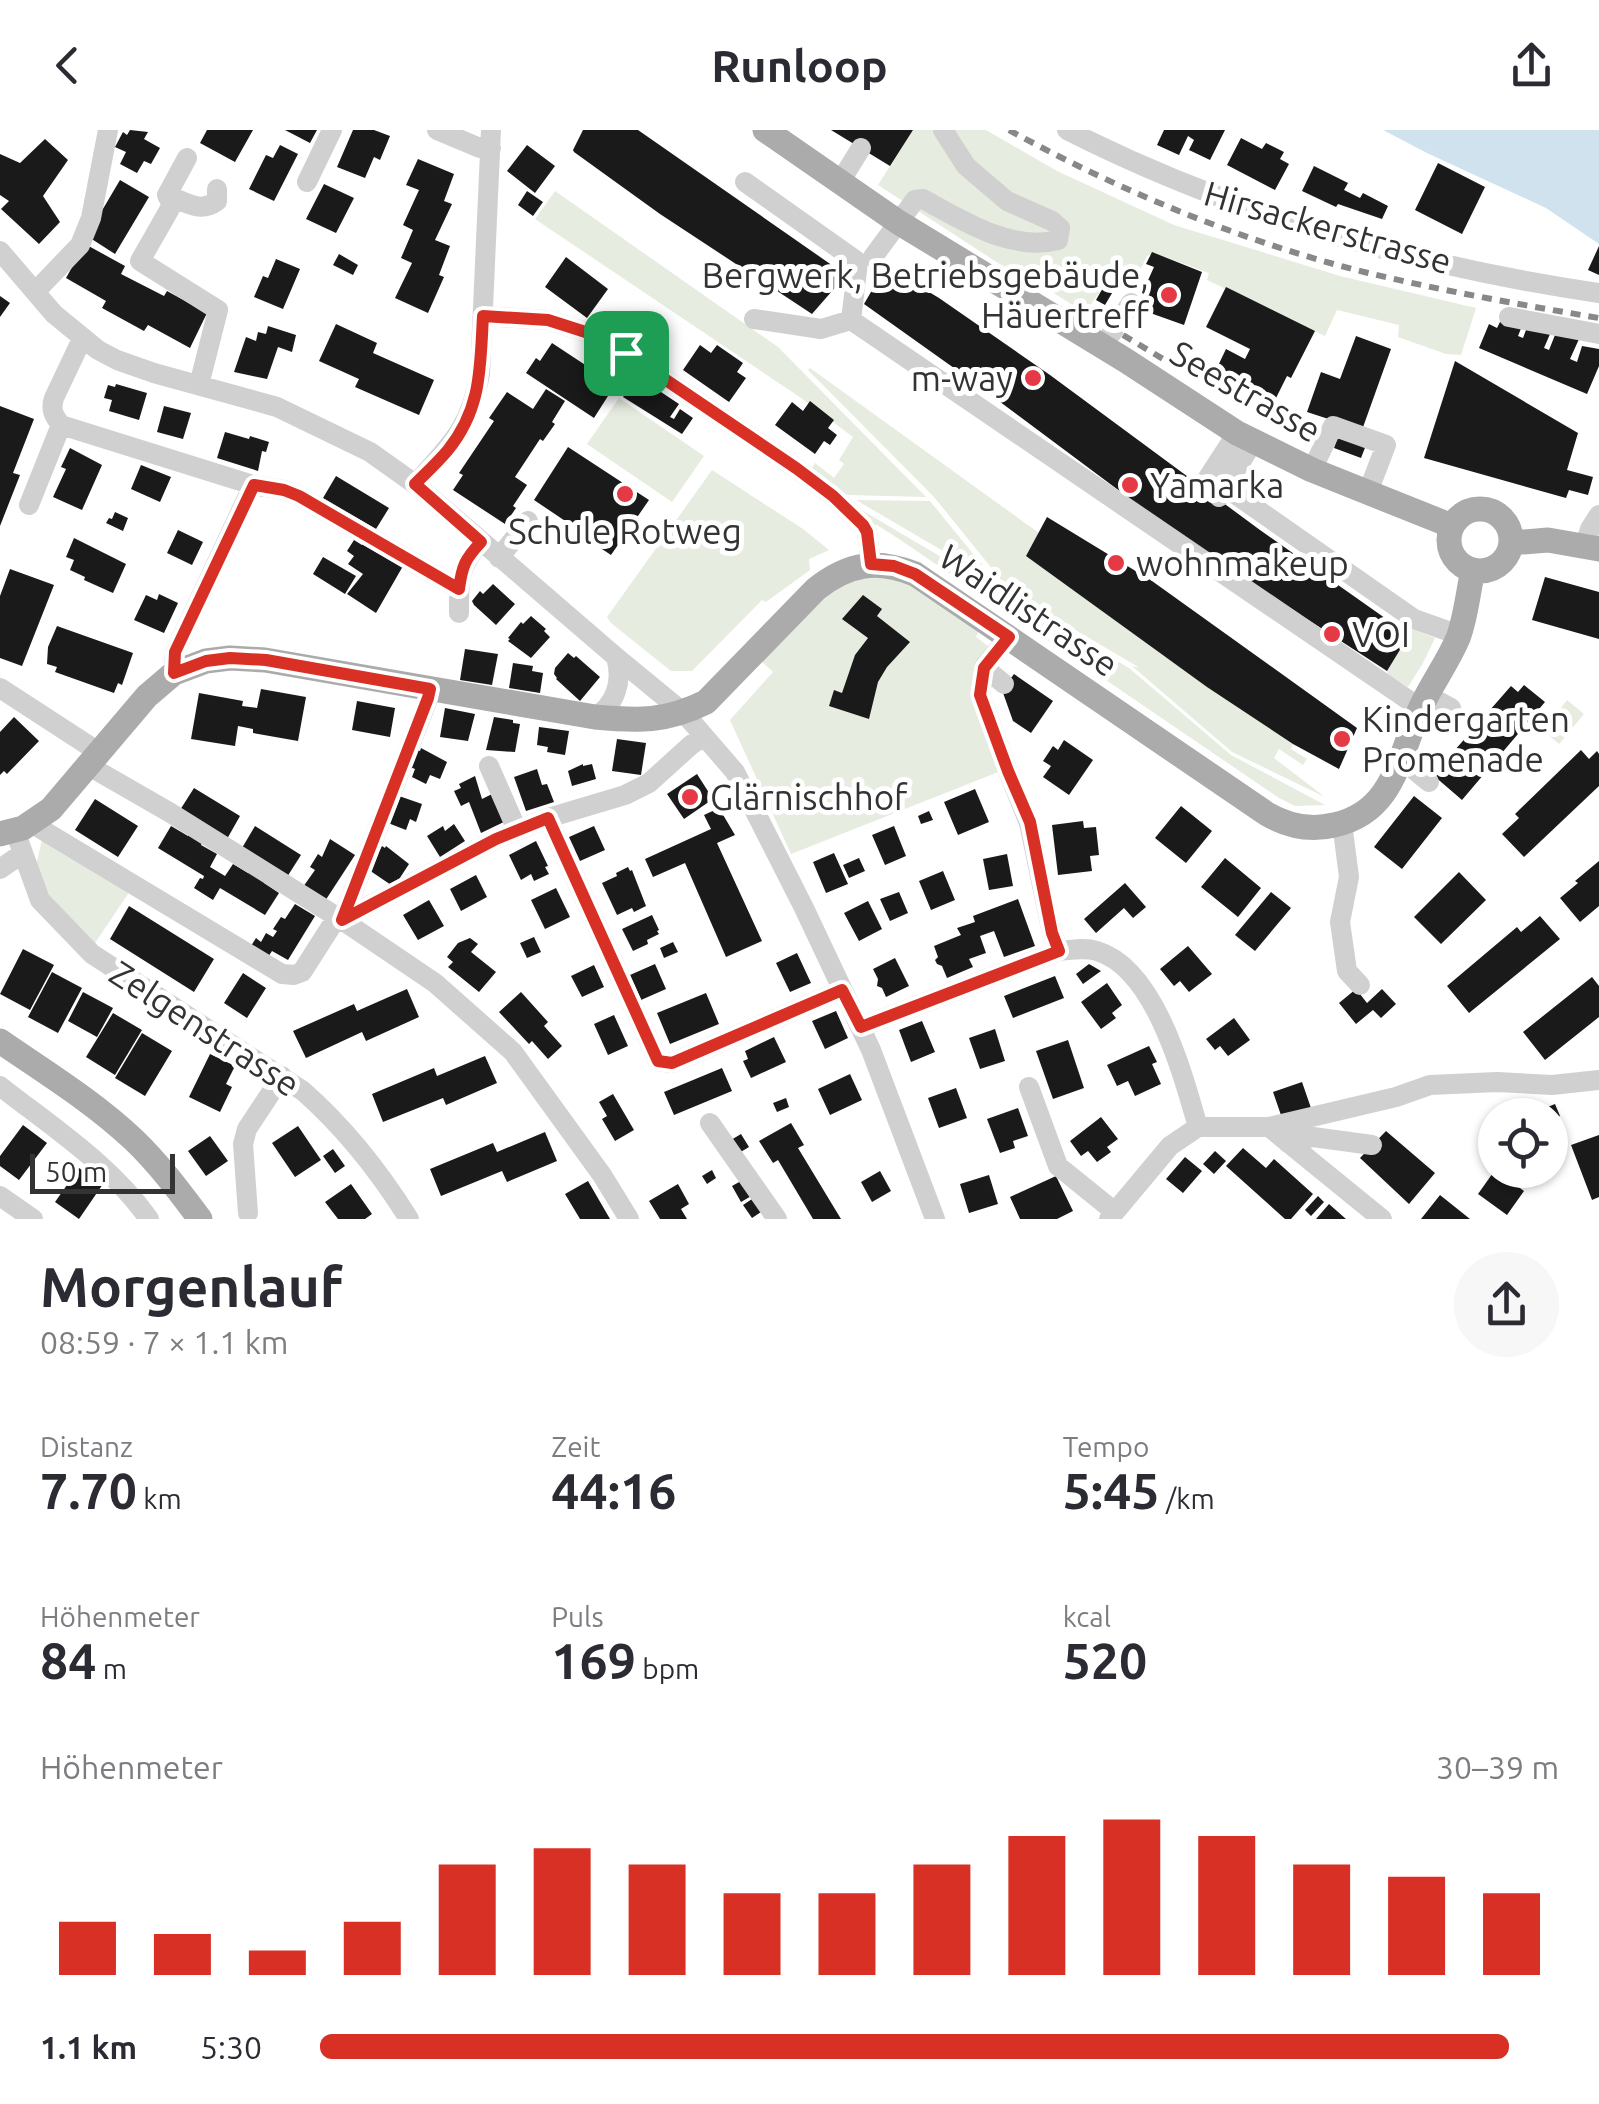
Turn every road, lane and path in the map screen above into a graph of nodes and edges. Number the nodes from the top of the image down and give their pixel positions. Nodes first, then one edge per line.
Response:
1 (108, 130) edge
2 (332, 130) edge
3 (765, 130) edge
4 (943, 130) edge
5 (1066, 130) edge
6 (439, 131) edge
7 (491, 139) edge
8 (860, 148) dead end
9 (187, 158) dead end
10 (307, 182) dead end
11 (745, 182) dead end
12 (840, 182) junction
13 (217, 189) dead end
14 (172, 205) junction
15 (898, 222) junction
16 (0, 250) edge
17 (866, 260) junction
18 (35, 292) junction
19 (1599, 293) edge
20 (1131, 303) dead end
21 (483, 316) junction
22 (1509, 317) dead end
23 (754, 320) dead end
24 (851, 320) junction
25 (1111, 334) dead end
26 (1599, 334) edge
27 (82, 339) junction
28 (199, 385) junction
29 (61, 425) junction
30 (1245, 438) junction
31 (1312, 470) junction
32 (415, 484) junction
33 (254, 485) junction
34 (1368, 492) junction
35 (29, 505) dead end
36 (1599, 515) edge
37 (528, 521) dead end
38 (1452, 526) junction
39 (481, 542) junction
40 (1511, 542) junction
41 (1592, 547) edge
42 (498, 558) junction
43 (871, 564) junction
44 (1473, 570) junction
45 (459, 589) junction
46 (459, 613) dead end
47 (1459, 635) junction
48 (1009, 637) junction
49 (616, 658) junction
50 (984, 668) junction
51 (174, 673) junction
52 (1004, 684) dead end
53 (0, 688) edge
54 (430, 689) junction
55 (1424, 701) junction
56 (1451, 708) dead end
57 (684, 712) junction
58 (595, 717) junction
59 (704, 736) junction
60 (94, 759) junction
61 (1402, 759) junction
62 (489, 766) dead end
63 (1429, 782) dead end
64 (548, 818) junction
65 (1342, 823) junction
66 (517, 830) junction
67 (17, 835) edge
68 (0, 869) edge
69 (342, 920) junction
70 (1059, 951) junction
71 (1360, 985) dead end
72 (842, 990) junction
73 (861, 1027) junction
74 (0, 1041) edge
75 (282, 1076) junction
76 (1599, 1080) edge
77 (0, 1086) edge
78 (1029, 1087) dead end
79 (710, 1123) dead end
80 (1198, 1127) junction
81 (1269, 1127) junction
82 (1288, 1143) junction
83 (1372, 1145) dead end
84 (0, 1196) edge
85 (248, 1213) dead end
86 (1112, 1216) edge
87 (33, 1219) edge
88 (149, 1219) edge
89 (200, 1219) edge
90 (409, 1219) edge
91 (630, 1219) edge
92 (777, 1219) edge
93 (935, 1219) edge
94 (1382, 1219) edge

1 - 18 street
2 - 10 street
3 - 12 main road, Seestrasse
4 - 15 street
5 - 19 street, Hirsackerstrasse
6 - 7 street
7 - 21 street
8 - 12 street
9 - 14 street
11 - 17 street
12 - 15 main road, Seestrasse
13 - 14 street
14 - 28 street
15 - 17 street
15 - 30 main road, Seestrasse
16 - 18 street
17 - 24 street
18 - 27 street
20 - 25 street
21 - 32 street
21 - 43 street
22 - 26 street
23 - 24 street
24 - 55 street
27 - 28 street
27 - 29 street
28 - 32 street
29 - 33 street
29 - 35 street
30 - 31 main road, Seestrasse
30 - 47 street
31 - 34 main road, Seestrasse
31 - 34 street
32 - 39 street
33 - 45 street
33 - 51 street
34 - 38 main road, Seestrasse
36 - 41 street
37 - 42 street
38 - 40 main road
38 - 44 main road
39 - 42 street
39 - 45 street
40 - 41 main road
40 - 44 main road
42 - 49 street
43 - 48 main road, Waidlistrasse
43 - 57 main road
44 - 47 main road
45 - 46 street
47 - 55 main road
48 - 50 street
48 - 65 main road, Waidlistrasse
49 - 57 street
49 - 58 street
50 - 52 street
50 - 70 street
51 - 54 main road
51 - 60 main road
53 - 60 street
54 - 58 main road
54 - 69 street
55 - 56 street
55 - 61 main road
57 - 58 main road
57 - 59 street
59 - 64 street
59 - 72 street
60 - 67 main road
60 - 69 street
61 - 63 street
61 - 65 main road
62 - 66 street
64 - 66 street
64 - 72 street
65 - 71 street
66 - 69 street
67 - 68 street
67 - 69 street
67 - 75 street, Zelgenstrasse
69 - 91 street
70 - 73 street
70 - 80 street
72 - 73 street
73 - 93 street
74 - 89 main road
75 - 85 street
75 - 90 street, Zelgenstrasse
76 - 81 street
77 - 88 street
78 - 86 street
79 - 92 street
80 - 81 street
80 - 86 street
81 - 82 street
82 - 83 street
82 - 94 street
84 - 87 street

